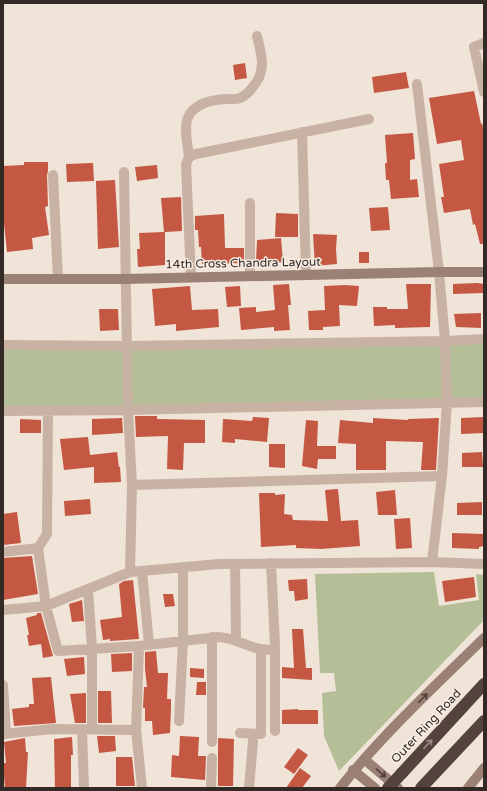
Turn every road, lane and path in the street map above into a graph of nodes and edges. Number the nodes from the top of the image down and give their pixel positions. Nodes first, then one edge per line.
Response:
1 (257, 36) dead end
2 (484, 43) edge
3 (417, 84) dead end
4 (484, 92) edge
5 (369, 119) dead end
6 (302, 132) junction
7 (189, 157) junction
8 (124, 172) dead end
9 (53, 175) dead end
10 (250, 203) dead end
11 (439, 272) junction
12 (484, 272) edge
13 (306, 275) junction
14 (250, 276) junction
15 (191, 277) junction
16 (3, 279) edge
17 (58, 279) junction
18 (125, 279) junction
19 (484, 339) edge
20 (445, 342) junction
21 (3, 345) edge
22 (127, 346) junction
23 (447, 402) junction
24 (484, 402) edge
25 (128, 410) junction
26 (3, 411) edge
27 (48, 411) junction
28 (442, 476) junction
29 (132, 485) junction
30 (38, 548) junction
31 (3, 552) edge
32 (432, 562) junction
33 (271, 563) junction
34 (235, 564) junction
35 (484, 564) edge
36 (183, 567) junction
37 (142, 571) junction
38 (130, 572) junction
39 (88, 589) junction
40 (46, 606) junction
41 (3, 610) edge
42 (212, 637) junction
43 (484, 638) edge
44 (183, 640) junction
45 (236, 641) junction
46 (144, 645) junction
47 (92, 648) junction
48 (261, 649) junction
49 (274, 649) junction
50 (484, 684) edge
51 (3, 685) edge
52 (179, 721) dead end
53 (484, 721) edge
54 (87, 730) junction
55 (136, 730) junction
56 (276, 731) dead end
57 (240, 733) dead end
58 (5, 734) edge
59 (253, 741) dead end
60 (212, 742) dead end
61 (212, 758) dead end
62 (364, 759) junction
63 (484, 768) edge
64 (353, 770) junction
65 (84, 788) edge
66 (142, 788) edge
67 (211, 788) edge
68 (249, 788) edge
69 (340, 788) edge
70 (375, 788) edge
71 (388, 788) edge
72 (398, 788) edge
73 (421, 788) edge
74 (468, 788) edge

1 - 7 street
2 - 4 street
3 - 11 street
5 - 6 street
6 - 7 street
6 - 13 street
7 - 15 street
8 - 18 street
9 - 17 street
10 - 14 street
11 - 12 street, 14th Cross Chandra Layout
11 - 13 street, 14th Cross Chandra Layout
11 - 20 street
13 - 14 street, 14th Cross Chandra Layout
14 - 15 street, 14th Cross Chandra Layout
15 - 18 street, 14th Cross Chandra Layout
16 - 17 street, 14th Cross Chandra Layout
17 - 18 street, 14th Cross Chandra Layout
18 - 22 street
19 - 20 street
20 - 22 street
20 - 23 street
21 - 22 street
22 - 25 street
23 - 24 street
23 - 25 street
23 - 28 street
25 - 27 street
25 - 29 street
26 - 27 street
27 - 30 street
28 - 29 street
28 - 32 street
29 - 38 street
30 - 31 street
30 - 40 street
32 - 33 street
32 - 35 street
33 - 34 street
33 - 49 street
34 - 36 street
34 - 45 street
36 - 37 street
36 - 44 street
37 - 38 street
37 - 46 street
38 - 39 street
39 - 40 street
39 - 47 street
40 - 41 street
40 - 47 street
42 - 44 street
42 - 45 street
42 - 60 street
62 -> 43 street
44 - 46 street
44 - 52 street
45 - 48 street
46 - 47 street
46 - 55 street
47 - 54 street
48 - 49 street
48 - 57 street
49 - 56 street
71 -> 50 highway, Outer Ring Road, bridge
51 - 58 street
53 - 73 highway
54 - 55 street
54 - 58 street
54 - 65 street
55 - 66 street
59 - 68 street
61 - 67 street
62 - 64 street
62 -> 72 street
63 - 74 street
64 - 69 street
64 - 70 street

